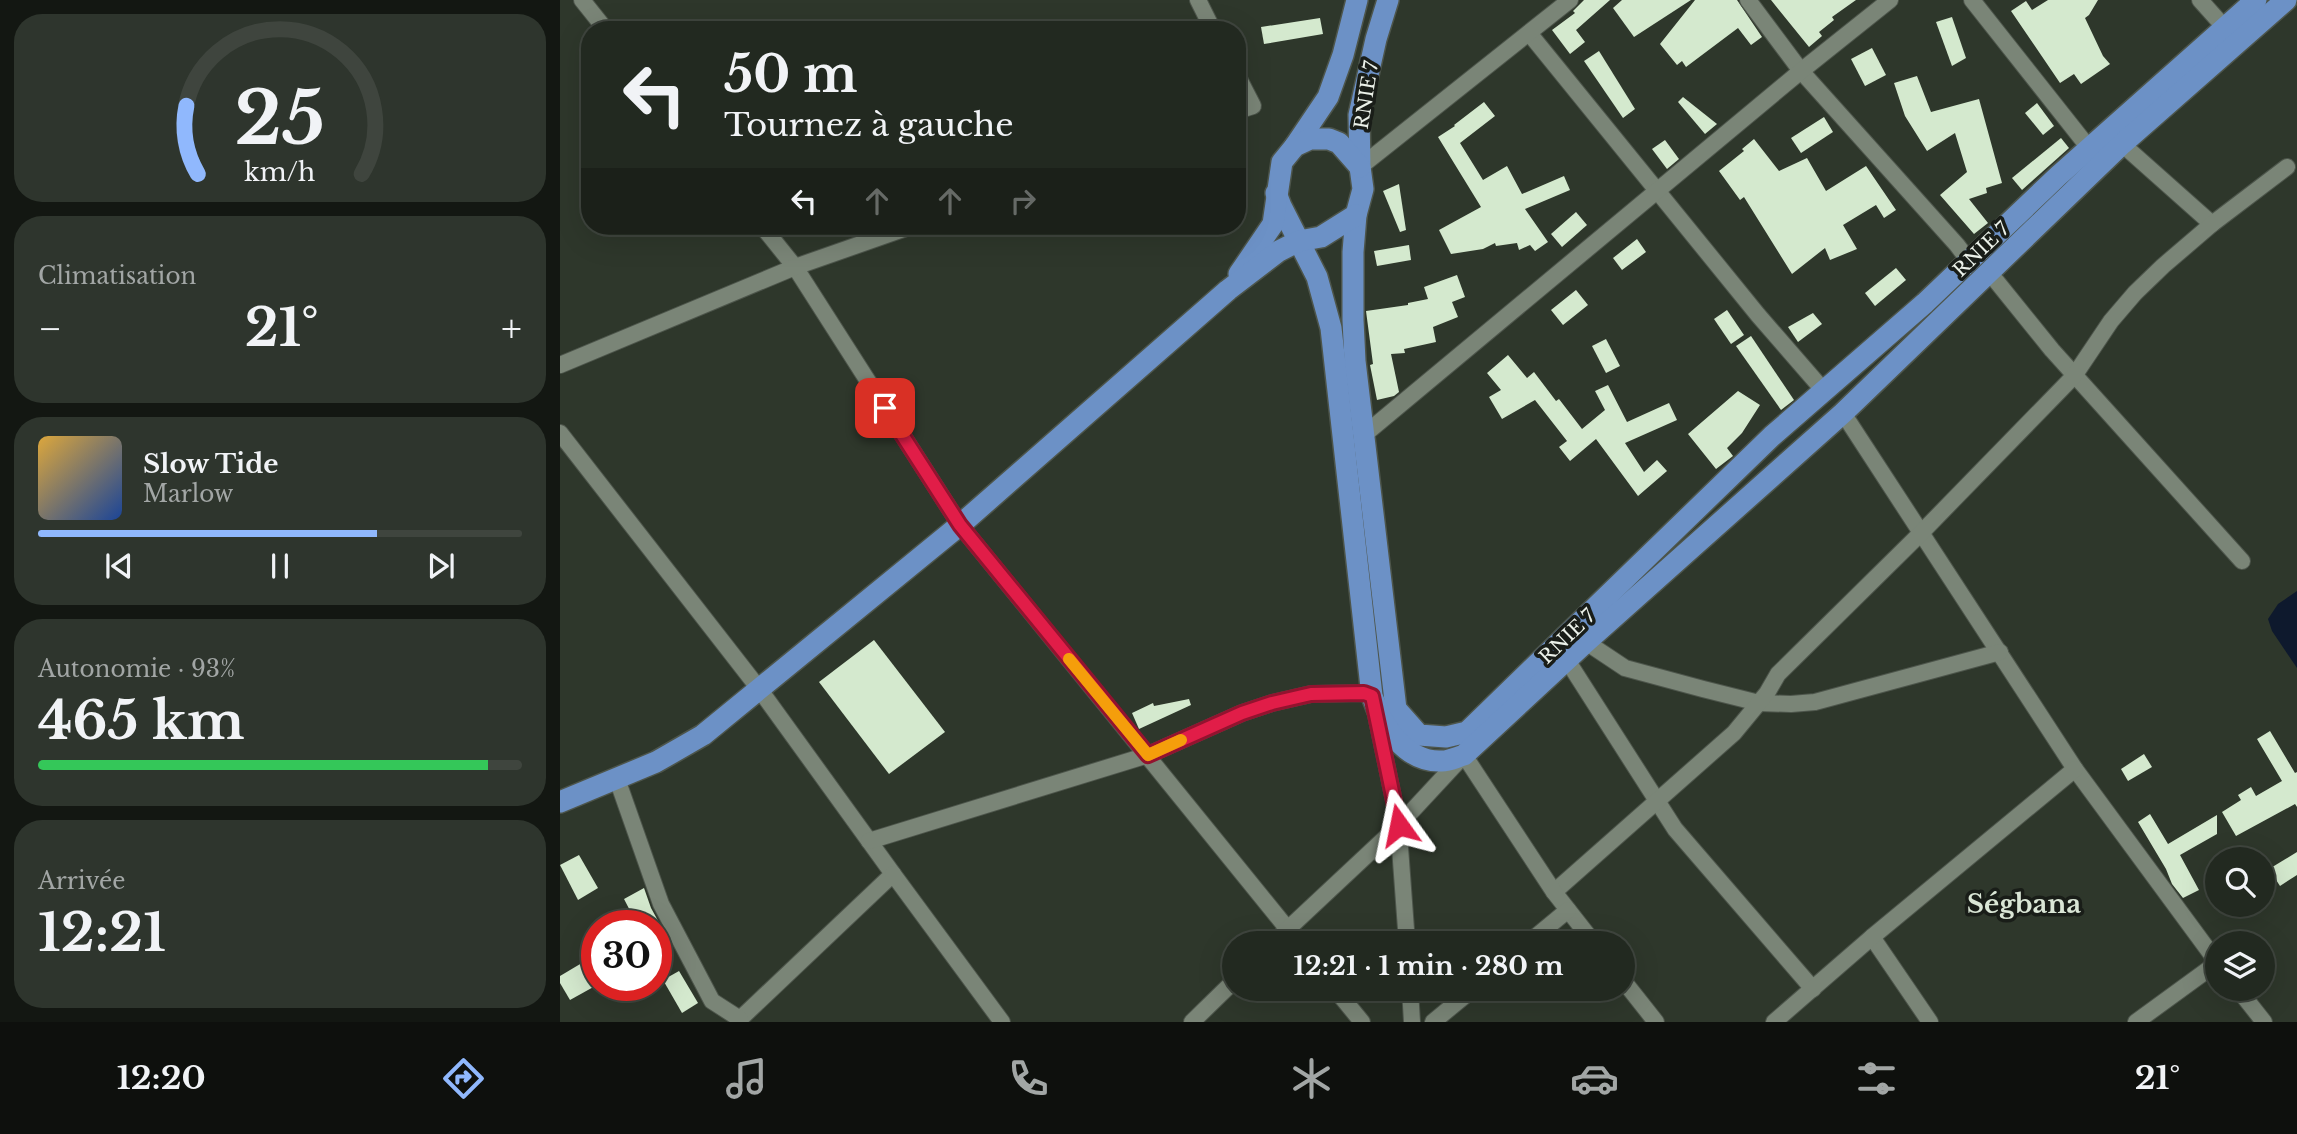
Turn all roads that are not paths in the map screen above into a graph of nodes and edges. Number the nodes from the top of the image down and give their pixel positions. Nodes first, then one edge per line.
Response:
1 (582, 0) edge
2 (1198, 0) edge
3 (1357, 0) edge
4 (1388, 0) edge
5 (1570, 0) edge
6 (1748, 0) edge
7 (1890, 0) edge
8 (1972, 0) edge
9 (2200, 0) edge
10 (2256, 0) edge
11 (2286, 0) edge
12 (599, 21) edge
13 (1208, 21) edge
14 (2225, 28) junction
15 (1529, 33) junction
16 (1801, 71) junction
17 (1246, 92) edge
18 (1246, 108) edge
19 (2122, 144) junction
20 (1296, 146) junction
21 (2089, 148) junction
22 (1360, 167) junction
23 (2287, 167) dead end
24 (1657, 190) junction
25 (1276, 193) junction
26 (1356, 215) junction
27 (2212, 224) junction
28 (769, 235) edge
29 (886, 235) edge
30 (1299, 241) junction
31 (1969, 261) junction
32 (795, 267) junction
33 (1989, 272) junction
34 (1228, 290) junction
35 (560, 365) edge
36 (2074, 376) junction
37 (1824, 391) junction
38 (1843, 413) junction
39 (560, 433) edge
40 (1365, 434) junction
41 (960, 525) junction
42 (1922, 532) junction
43 (2242, 561) dead end
44 (1586, 642) junction
45 (2000, 652) junction
46 (1567, 660) junction
47 (760, 690) junction
48 (1372, 696) junction
49 (1759, 703) junction
50 (1396, 709) junction
51 (1392, 736) junction
52 (1148, 755) junction
53 (1464, 755) junction
54 (2075, 769) junction
55 (617, 779) junction
56 (1657, 801) junction
57 (560, 802) edge
58 (1399, 825) junction
59 (869, 841) junction
60 (894, 874) junction
61 (1554, 892) junction
62 (1568, 911) junction
63 (1287, 929) joint
64 (1406, 931) edge
65 (1543, 931) edge
66 (1584, 931) edge
67 (1872, 937) junction
68 (2205, 947) edge
69 (2205, 972) edge
70 (1813, 989) junction
71 (1222, 993) edge
72 (1635, 995) edge
73 (1345, 1001) edge
74 (1411, 1001) edge
75 (1458, 1001) edge
76 (2247, 1001) edge
77 (740, 1021) edge
78 (1002, 1022) edge
79 (1192, 1022) edge
80 (1362, 1022) edge
81 (1412, 1022) edge
82 (1433, 1022) edge
83 (1656, 1022) edge
84 (1774, 1022) edge
85 (1930, 1022) edge
86 (2136, 1022) edge
87 (2264, 1022) edge

1 - 12 street
2 - 13 street
3 - 20 main road, RNIE 7 / RNIE 7
4 - 22 main road, RNIE 7 / RNIE 7
5 - 15 street
6 - 16 street
7 - 16 street
8 - 21 street
9 - 14 street
10 - 14 main road, RNIE 7 / RNIE 7
11 - 19 main road, RNIE 7 / RNIE 7
14 - 21 main road, RNIE 7 / RNIE 7
15 - 22 street
15 - 24 street
16 - 24 street
16 - 31 street
17 - 18 street
19 - 27 street
19 - 33 main road, RNIE 7 / RNIE 7
20 - 22 main road
20 - 25 main road
21 - 31 main road, RNIE 7 / RNIE 7
22 - 26 main road, RNIE 7 / RNIE 7
23 - 27 street
24 - 37 street
24 - 40 street
25 - 30 main road
25 - 34 main road
26 - 30 main road
26 - 40 main road, RNIE 7 / RNIE 7
27 - 36 street
28 - 32 street
29 - 32 street
30 - 34 main road
30 - 48 main road
31 - 37 main road, RNIE 7 / RNIE 7
32 - 35 street
32 - 41 street
33 - 36 street
33 - 38 main road, RNIE 7 / RNIE 7
34 - 41 main road
36 - 42 street
36 - 43 street
37 - 50 main road, RNIE 7 / RNIE 7
38 - 42 street
38 - 44 main road, RNIE 7 / RNIE 7
39 - 47 street
40 - 50 main road, RNIE 7 / RNIE 7
41 - 47 main road
41 - 52 street
42 - 45 street
42 - 49 street
44 - 46 main road, RNIE 7 / RNIE 7
44 - 49 street
45 - 49 street
45 - 54 street
46 - 53 main road, RNIE 7 / RNIE 7
46 - 56 street
47 - 55 main road
47 - 59 street
48 - 51 main road
48 - 52 street
48 - 58 street
49 - 56 street
50 - 51 street
51 - 53 main road
51 - 58 street
52 - 59 street
52 - 63 street
53 - 58 street
53 - 61 street
54 - 67 street
54 - 68 street
55 - 57 main road
55 - 77 street
56 - 61 street
56 - 70 street
58 - 63 street
58 - 64 street
59 - 60 street
60 - 77 street
60 - 78 street
61 - 62 street
62 - 65 street
62 - 66 street
67 - 70 street
67 - 85 street
69 - 86 street
70 - 84 street
71 - 79 street
72 - 83 street
73 - 80 street
74 - 81 street
75 - 82 street
76 - 87 street

